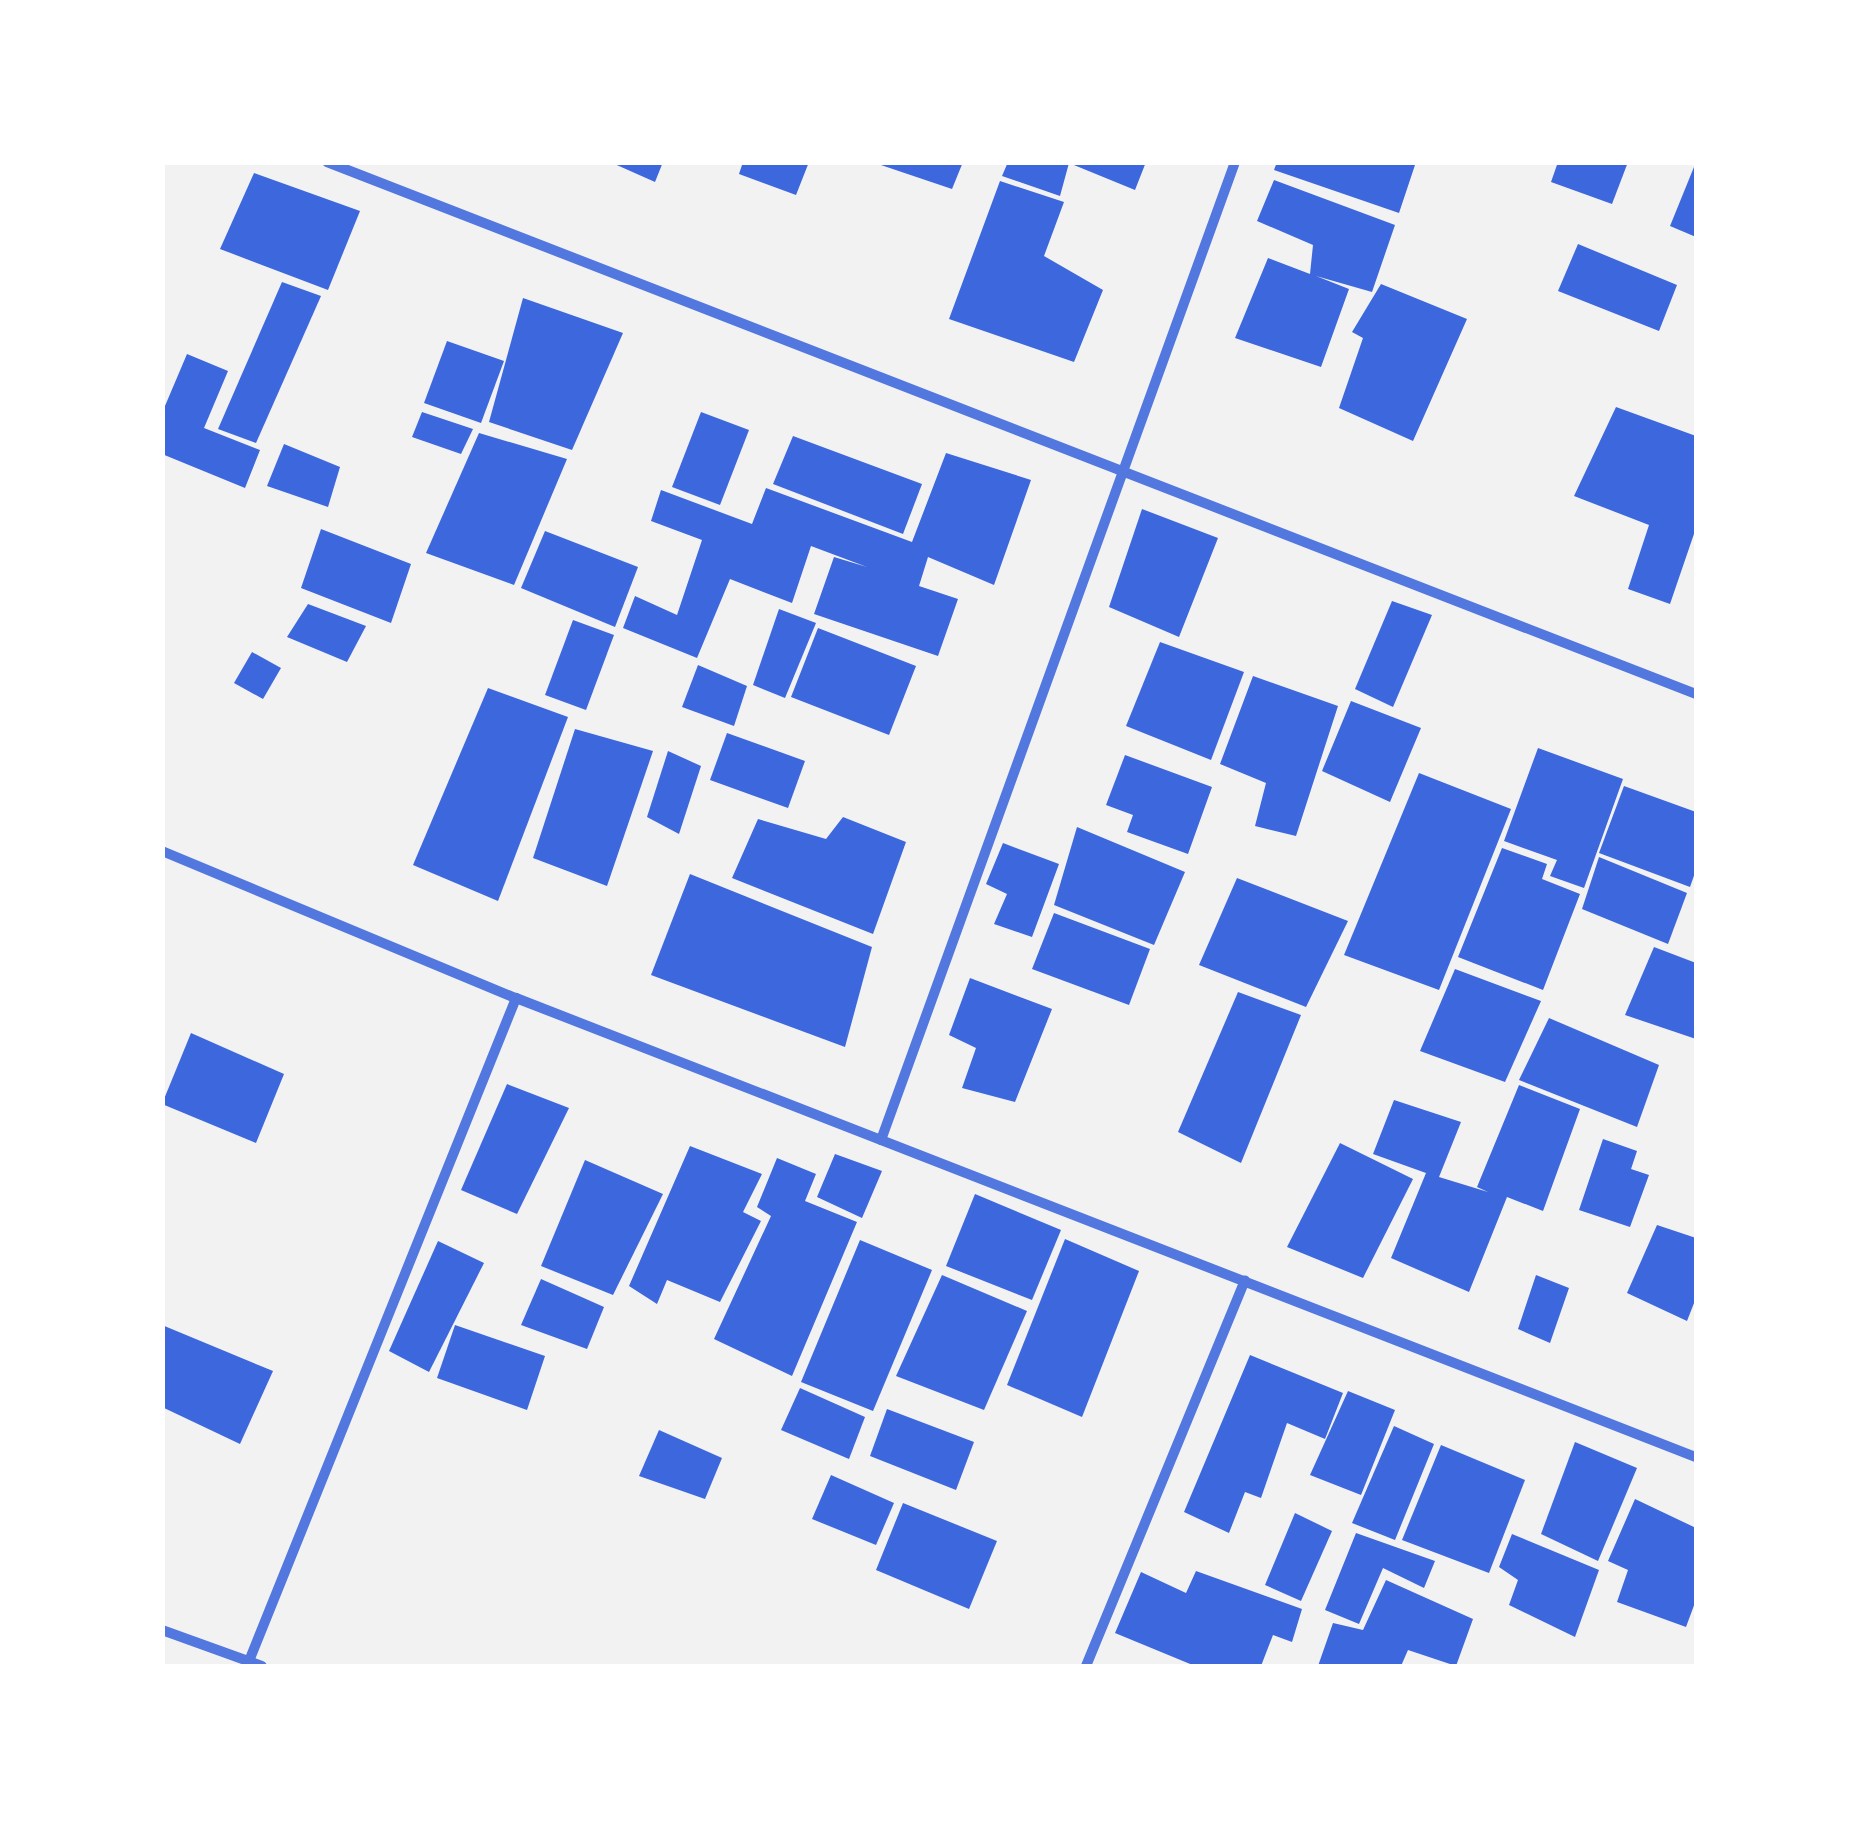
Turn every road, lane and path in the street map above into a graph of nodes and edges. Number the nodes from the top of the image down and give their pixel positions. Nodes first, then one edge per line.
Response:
1 (327, 162) edge
2 (1235, 162) edge
3 (1123, 471) junction
4 (1696, 694) edge
5 (162, 851) edge
6 (516, 998) junction
7 (881, 1140) junction
8 (1244, 1281) junction
9 (1696, 1457) edge
10 (162, 1630) edge
11 (249, 1661) junction
12 (262, 1666) edge
13 (1086, 1666) edge

1 - 3 street
2 - 3 street
3 - 4 street
3 - 7 street
5 - 6 street
6 - 7 street
6 - 11 street
7 - 8 street
8 - 9 street
8 - 13 street
10 - 11 street
11 - 12 street

